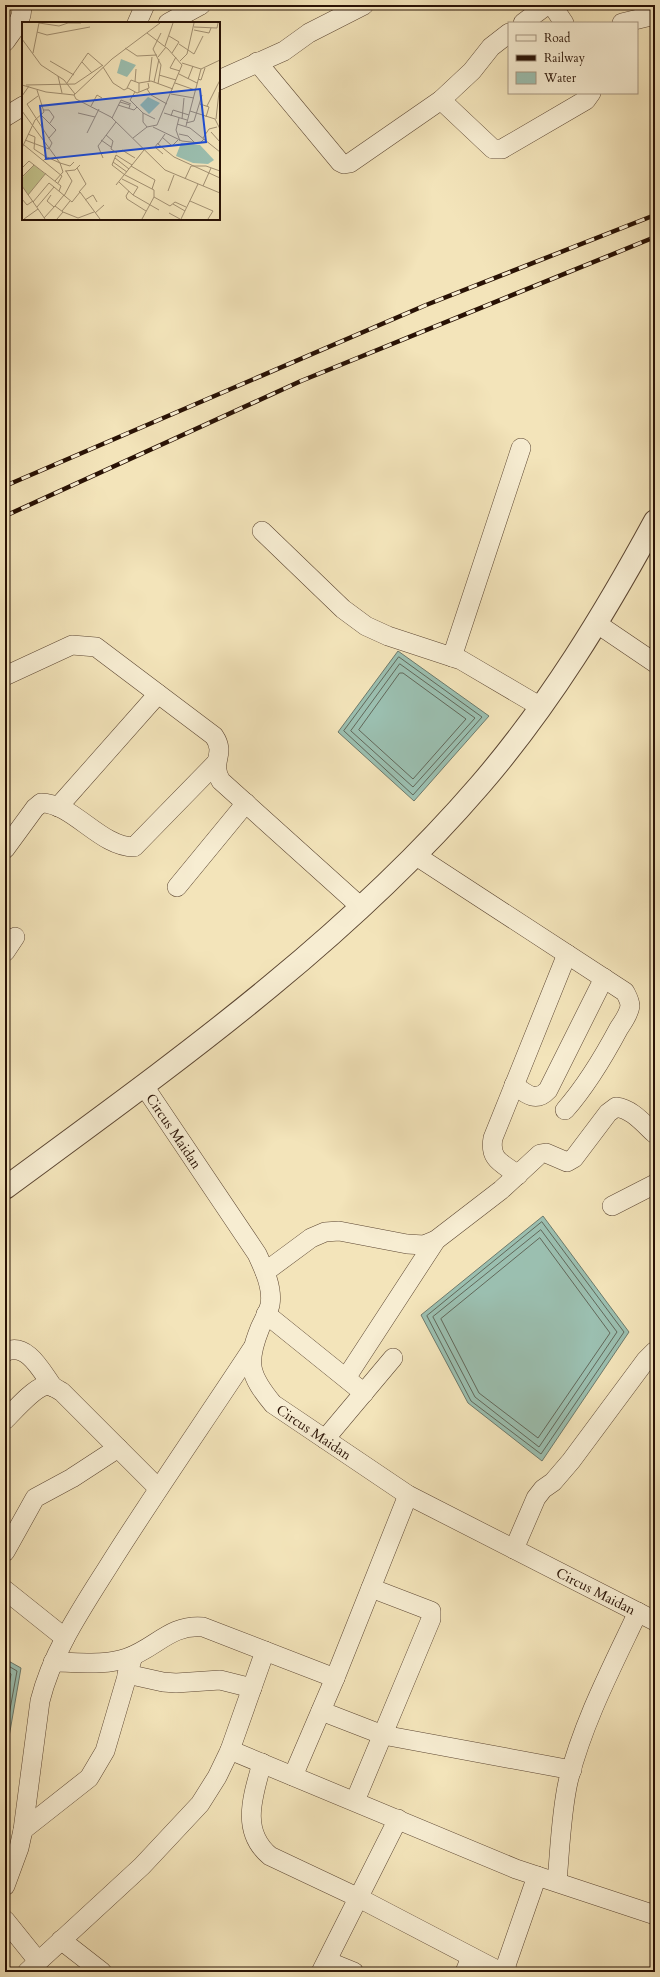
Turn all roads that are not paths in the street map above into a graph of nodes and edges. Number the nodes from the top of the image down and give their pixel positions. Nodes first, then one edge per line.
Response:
1 (145, 5) edge
2 (201, 5) edge
3 (364, 5) edge
4 (547, 5) edge
5 (552, 5) edge
6 (22, 6) edge
7 (655, 15) edge
8 (137, 22) edge
9 (170, 22) edge
10 (524, 22) edge
11 (563, 22) edge
12 (626, 22) edge
13 (508, 34) edge
14 (5, 42) edge
15 (257, 62) junction
16 (220, 80) edge
17 (590, 94) edge
18 (441, 100) junction
19 (22, 107) edge
20 (5, 117) edge
21 (521, 448) dead end
22 (655, 521) edge
23 (262, 531) dead end
24 (596, 623) junction
25 (452, 657) junction
26 (655, 663) edge
27 (5, 676) edge
28 (158, 694) junction
29 (540, 707) junction
30 (216, 763) junction
31 (246, 803) junction
32 (58, 807) junction
33 (5, 850) edge
34 (415, 855) junction
35 (176, 887) dead end
36 (362, 908) junction
37 (567, 954) junction
38 (604, 978) junction
39 (514, 1085) junction
40 (144, 1086) junction
41 (565, 1110) dead end
42 (655, 1134) edge
43 (518, 1175) junction
44 (655, 1184) edge
45 (5, 1188) edge
46 (612, 1206) dead end
47 (436, 1240) junction
48 (265, 1272) junction
49 (266, 1314) junction
50 (252, 1348) junction
51 (655, 1351) edge
52 (5, 1352) edge
53 (393, 1358) dead end
54 (346, 1378) junction
55 (53, 1387) junction
56 (364, 1393) junction
57 (5, 1420) edge
58 (325, 1439) junction
59 (118, 1448) junction
60 (158, 1488) junction
61 (408, 1495) junction
62 (514, 1549) junction
63 (5, 1552) edge
64 (371, 1588) junction
65 (5, 1590) edge
66 (638, 1612) junction
67 (655, 1621) edge
68 (65, 1638) junction
69 (265, 1651) junction
70 (133, 1656) junction
71 (53, 1662) junction
72 (127, 1674) junction
73 (335, 1678) junction
74 (252, 1688) junction
75 (321, 1710) junction
76 (383, 1735) junction
77 (230, 1750) junction
78 (262, 1763) junction
79 (572, 1770) junction
80 (293, 1776) junction
81 (355, 1801) junction
82 (398, 1819) junction
83 (23, 1830) junction
84 (537, 1876) junction
85 (557, 1882) junction
86 (5, 1886) edge
87 (359, 1898) junction
88 (655, 1915) edge
89 (5, 1920) edge
90 (61, 1940) junction
91 (468, 1964) edge
92 (33, 1966) edge
93 (324, 1966) edge
94 (102, 1972) edge
95 (354, 1972) edge
96 (506, 1972) edge

1 - 8 street
2 - 9 street
3 - 15 street
4 - 10 street
5 - 11 street
6 - 14 street
7 - 12 street
13 - 18 street
15 - 16 street
15 - 18 street
17 - 18 street
19 - 20 street
21 - 25 street
22 - 24 street
23 - 25 street
24 - 26 street
24 - 29 street
25 - 29 street
27 - 28 street
28 - 30 street
28 - 32 street
29 - 34 street
30 - 31 street
30 - 32 street
31 - 35 street
31 - 36 street
32 - 33 street
34 - 36 street
34 - 37 street
36 - 40 street
37 - 38 street
37 - 39 street
38 - 39 street
38 - 41 street
39 - 43 street
40 - 45 street
40 - 48 street, Circus Maidan
42 - 43 street
43 - 47 street
44 - 46 street
47 - 48 street
47 - 54 street
48 - 49 street, Circus Maidan
49 - 50 street, Circus Maidan
49 - 54 street
50 - 58 street, Circus Maidan
50 - 60 street
51 - 62 street
52 - 55 street
53 - 56 street
54 - 56 street
55 - 57 street
55 - 59 street
56 - 58 street
58 - 61 street, Circus Maidan
59 - 60 street
59 - 63 street
60 - 68 street
61 - 62 street, Circus Maidan
61 - 64 street
62 - 66 street, Circus Maidan
64 - 73 street
64 - 76 street
65 - 68 street
66 - 67 street, Circus Maidan
66 - 79 street
68 - 71 street
69 - 70 street
69 - 73 street
69 - 74 street
70 - 71 street
70 - 72 street
71 - 83 street
72 - 74 street
72 - 83 street
73 - 75 street
74 - 77 street
75 - 76 street
75 - 80 street
76 - 79 street
76 - 81 street
77 - 78 street
77 - 90 street
78 - 80 street
78 - 87 street
79 - 85 street
80 - 81 street
81 - 82 street
82 - 84 street
82 - 87 street
83 - 86 street
84 - 85 street
84 - 96 street
85 - 88 street
87 - 91 street
87 - 93 street
89 - 92 street
90 - 92 street
90 - 94 street
91 - 96 street
93 - 95 street

